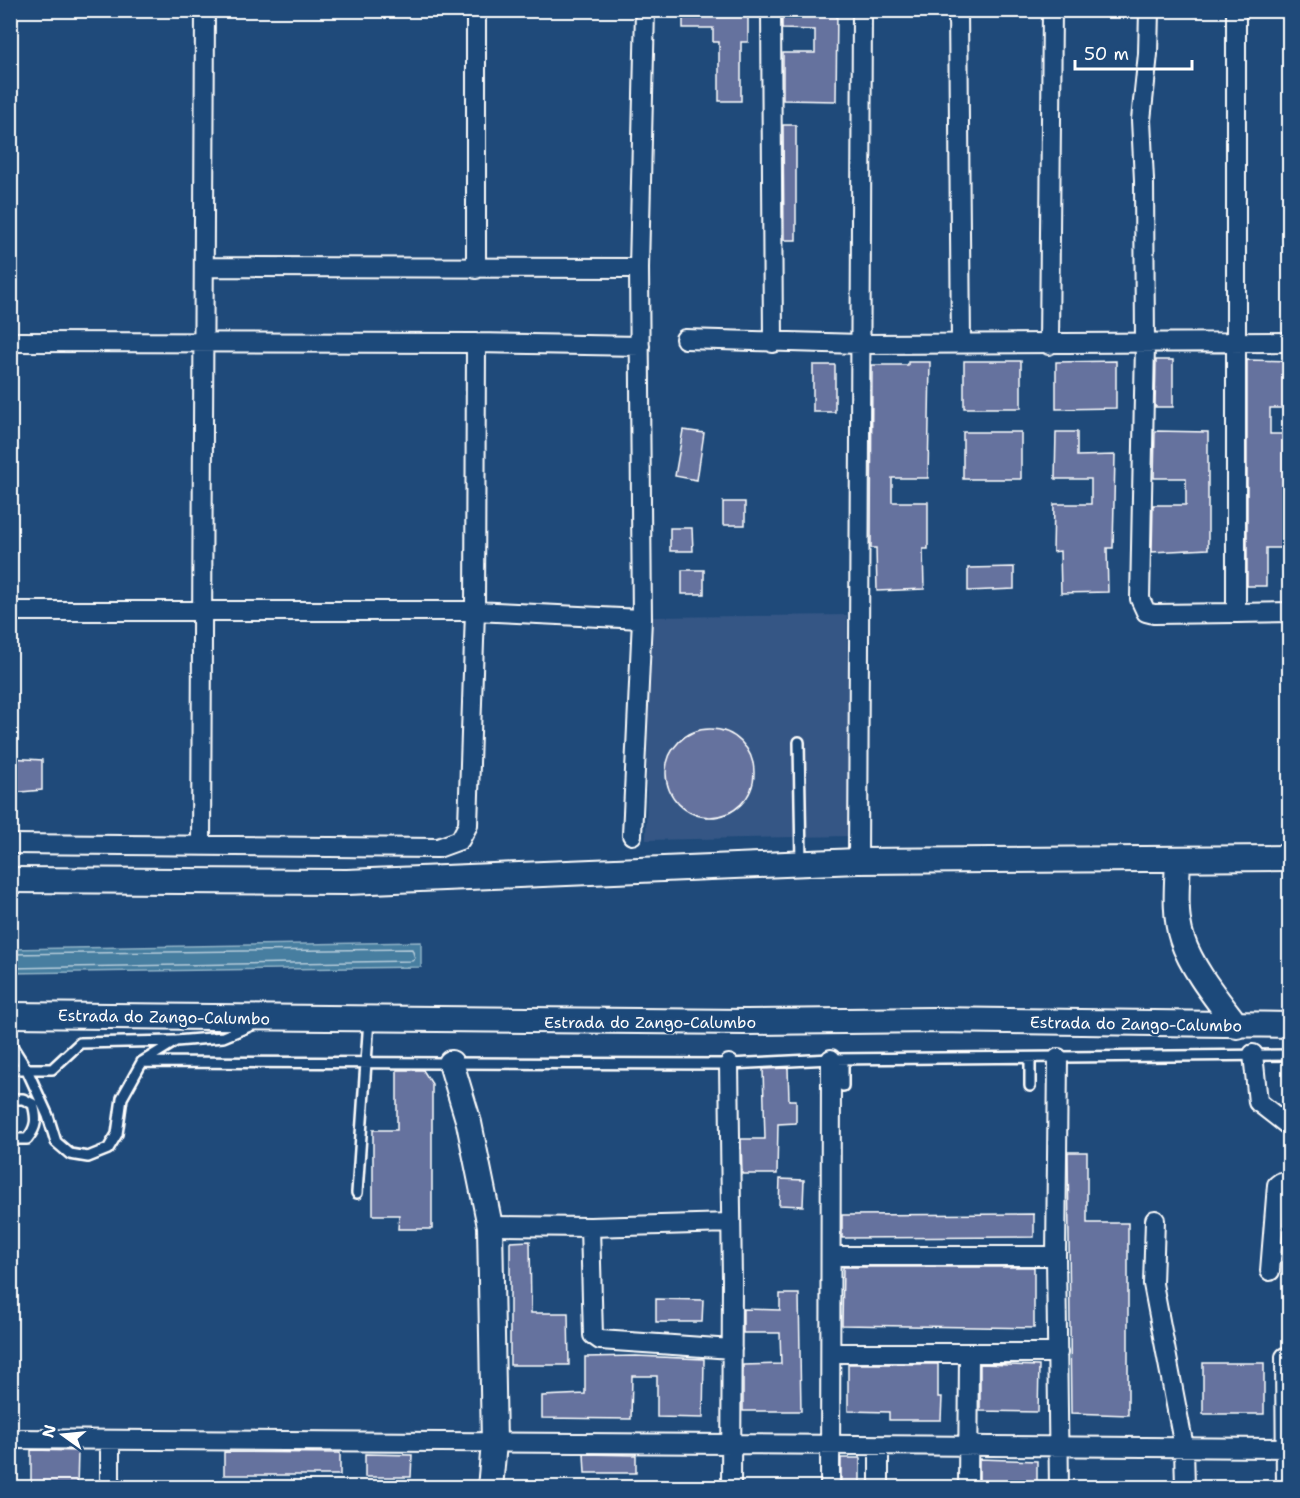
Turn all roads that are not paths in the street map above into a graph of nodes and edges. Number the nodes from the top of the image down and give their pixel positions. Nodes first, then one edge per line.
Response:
1 (205, 10) edge
2 (476, 10) edge
3 (645, 10) edge
4 (771, 10) edge
5 (861, 10) edge
6 (958, 10) edge
7 (1052, 10) edge
8 (1149, 10) edge
9 (1236, 10) edge
10 (204, 267) junction
11 (639, 268) junction
12 (476, 269) junction
13 (685, 339) dead end
14 (10, 342) edge
15 (203, 342) junction
16 (1290, 342) edge
17 (476, 343) junction
18 (962, 343) junction
19 (1237, 343) junction
20 (773, 344) junction
21 (860, 344) junction
22 (1145, 344) junction
23 (1049, 345) junction
24 (640, 346) junction
25 (10, 611) edge
26 (475, 611) junction
27 (204, 612) junction
28 (1290, 612) edge
29 (1236, 613) junction
30 (642, 619) junction
31 (799, 742) dead end
32 (632, 835) dead end
33 (10, 844) edge
34 (201, 845) junction
35 (1290, 858) edge
36 (1178, 860) junction
37 (858, 861) junction
38 (801, 864) junction
39 (10, 880) edge
40 (10, 1015) edge
41 (268, 1018) junction
42 (369, 1019) junction
43 (1290, 1025) edge
44 (1237, 1026) junction
45 (176, 1041) junction
46 (10, 1043) edge
47 (1253, 1054) junction
48 (1290, 1056) edge
49 (1030, 1058) junction
50 (1058, 1058) junction
51 (837, 1059) junction
52 (142, 1062) junction
53 (366, 1063) junction
54 (451, 1063) junction
55 (729, 1064) junction
56 (10, 1070) edge
57 (27, 1070) junction
58 (843, 1086) dead end
59 (1030, 1086) dead end
60 (10, 1099) edge
61 (1290, 1127) edge
62 (10, 1139) edge
63 (1290, 1182) edge
64 (357, 1192) dead end
65 (1155, 1220) dead end
66 (731, 1223) junction
67 (490, 1226) junction
68 (590, 1227) junction
69 (832, 1256) junction
70 (1056, 1256) junction
71 (1270, 1271) dead end
72 (732, 1349) junction
73 (831, 1353) junction
74 (969, 1353) junction
75 (1058, 1353) junction
76 (1285, 1357) dead end
77 (10, 1439) edge
78 (110, 1440) junction
79 (494, 1443) junction
80 (730, 1444) junction
81 (830, 1445) junction
82 (879, 1446) junction
83 (967, 1447) junction
84 (1184, 1447) junction
85 (1059, 1448) junction
86 (1288, 1448) edge
87 (110, 1488) edge
88 (490, 1488) edge
89 (731, 1488) edge
90 (830, 1488) edge
91 (879, 1488) edge
92 (968, 1488) edge
93 (1059, 1488) edge
94 (1185, 1488) edge
95 (1287, 1488) edge

1 - 10 street
2 - 12 street
3 - 11 street
4 - 20 street
5 - 21 street
6 - 18 street
7 - 23 street
8 - 22 street
9 - 19 street
10 - 12 street
10 - 15 street
11 - 12 street
11 - 24 street
13 - 20 street
14 - 15 street
15 - 17 street
15 - 27 street
16 - 19 street
17 - 24 street
17 - 26 street
18 - 21 street
18 - 23 street
19 - 22 street
19 - 29 street
20 - 21 street
21 - 37 street
22 - 23 street
22 - 29 street
24 - 30 street
25 - 27 street
26 - 27 street
26 - 30 street
26 - 34 street
27 - 34 street
28 - 29 street
30 - 32 street
31 - 38 lane
33 - 34 street
35 - 36 main road
36 - 37 main road
36 - 44 main road
37 - 38 main road
38 - 39 main road
40 - 41 main road, Estrada do Zango-Calumbo
41 - 42 main road, Estrada do Zango-Calumbo
41 - 45 lane
42 - 44 main road, Estrada do Zango-Calumbo
42 - 53 lane
43 - 44 main road, Estrada do Zango-Calumbo
45 - 52 lane
45 - 57 lane
46 - 57 lane
47 - 48 lane
47 - 50 lane
47 - 61 street
49 - 50 lane
49 - 51 lane
49 - 59 lane
50 - 70 street
51 - 55 lane
51 - 58 lane
51 - 69 street
52 - 53 lane
52 - 57 lane
53 - 54 lane
53 - 64 lane
54 - 55 lane
54 - 67 main road
55 - 66 street
56 - 57 lane
60 - 62 lane
63 - 71 street
65 - 84 street
66 - 68 street
66 - 72 street
67 - 68 street
67 - 79 main road
68 - 72 street
69 - 70 street
69 - 73 street
70 - 75 street
72 - 80 street
73 - 74 street
73 - 81 street
74 - 75 street
74 - 83 street
75 - 85 street
76 - 86 street
77 - 78 street
78 - 79 street
78 - 87 street
79 - 80 street
79 - 88 main road
80 - 81 street
80 - 89 street
81 - 82 street
81 - 90 street
82 - 83 street
82 - 91 street
83 - 85 street
83 - 92 street
84 - 85 street
84 - 86 street
84 - 94 street
85 - 93 street
86 - 95 street

